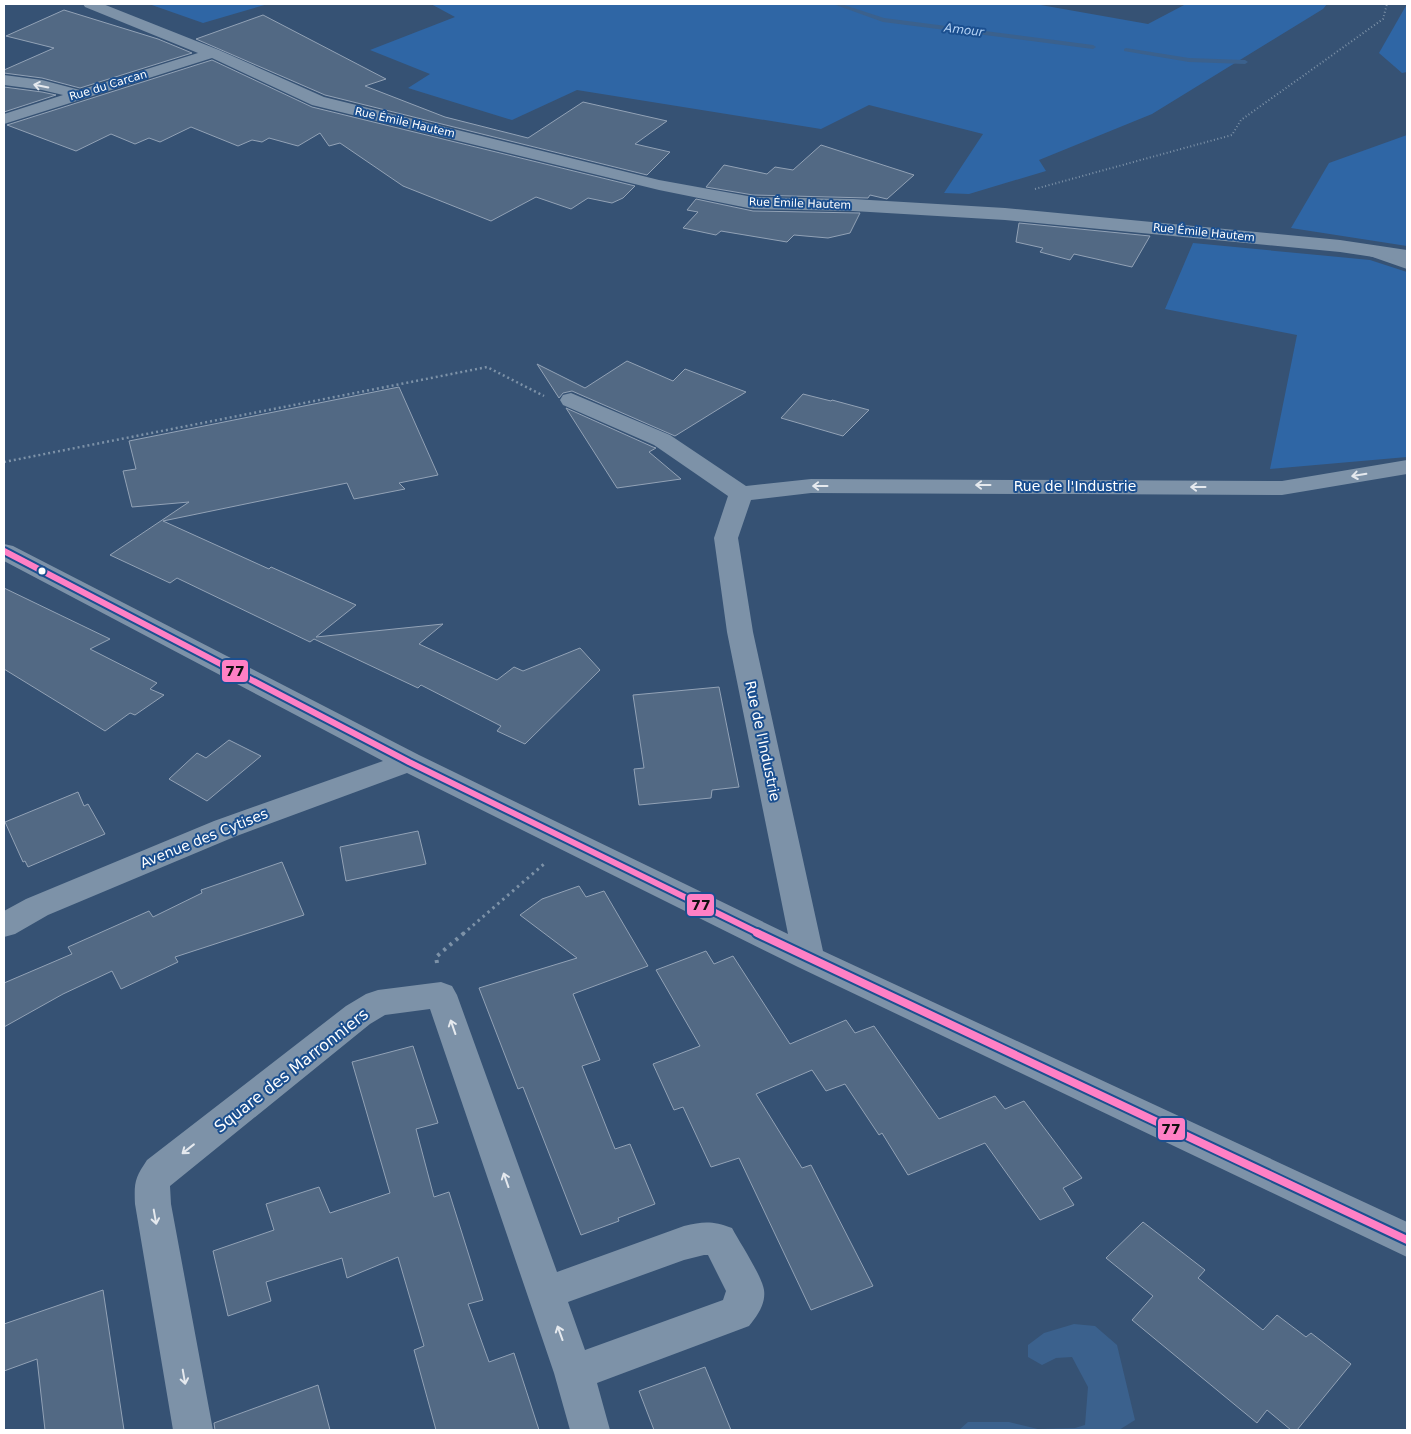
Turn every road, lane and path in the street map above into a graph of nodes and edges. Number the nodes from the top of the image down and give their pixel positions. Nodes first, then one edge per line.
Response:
1 (90, 4) edge
2 (1387, 4) edge
3 (213, 53) junction
4 (4, 80) edge
5 (78, 94) junction
6 (4, 119) edge
7 (1035, 189) dead end
8 (1369, 250) junction
9 (1407, 256) edge
10 (1407, 264) edge
11 (571, 400) joint
12 (4, 462) edge
13 (1407, 467) edge
14 (741, 494) junction
15 (4, 550) edge
16 (409, 762) junction
17 (572, 842) junction
18 (4, 925) edge
19 (809, 958) junction
20 (442, 995) junction
21 (1407, 1240) edge
22 (546, 1293) junction
23 (574, 1373) junction
24 (193, 1430) edge
25 (590, 1430) edge

1 - 3 street, Rue Émile Hautem
2 - 7 path
3 - 5 street, Rue du Carcan
3 - 8 street, Rue Émile Hautem
5 -> 4 street
5 - 6 street, Rue du Carcan
8 - 9 street, Rue Émile Hautem
8 - 10 lane
11 - 12 path
11 - 14 street
13 -> 14 street, Rue de l'Industrie
14 - 19 street, Rue de l'Industrie
15 - 16 street
16 - 17 street
16 - 18 street, Avenue des Cytises
17 - 19 street
17 - 20 path
19 - 21 street
22 -> 20 street
20 -> 24 street, Square des Marronniers
23 -> 22 street
22 - 23 street
23 - 25 street

